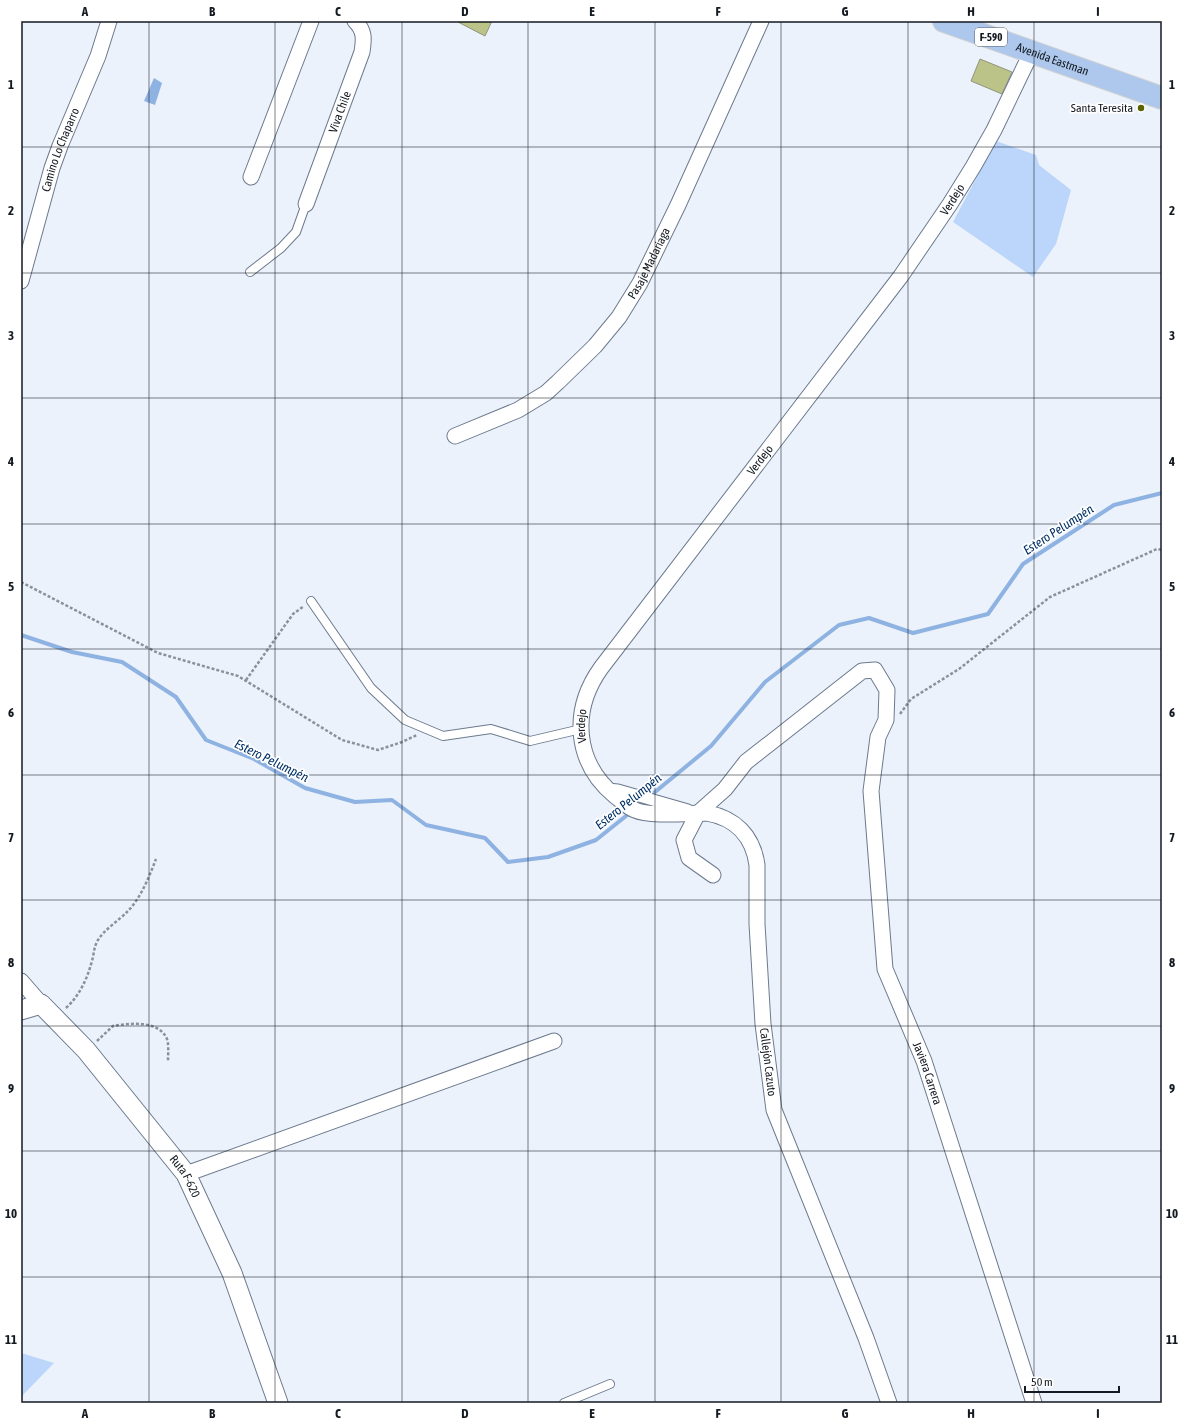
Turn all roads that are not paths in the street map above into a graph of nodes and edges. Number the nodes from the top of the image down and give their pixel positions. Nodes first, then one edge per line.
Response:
1 (109, 21) edge
2 (311, 21) edge
3 (355, 21) edge
4 (761, 21) edge
5 (944, 21) edge
6 (1032, 51) junction
7 (1162, 98) edge
8 (251, 177) dead end
9 (306, 204) joint
10 (26, 246) edge
11 (250, 272) dead end
12 (21, 281) edge
13 (455, 436) dead end
14 (311, 601) road end
15 (581, 729) junction
16 (698, 813) junction
17 (713, 875) dead end
18 (21, 981) edge
19 (41, 1004) junction
20 (21, 1010) edge
21 (554, 1041) dead end
22 (186, 1174) junction
23 (610, 1384) dead end
24 (278, 1403) edge
25 (564, 1403) edge
26 (889, 1403) edge
27 (1034, 1403) edge

1 - 10 street, Camino Lo Chaparro
2 - 8 street
3 - 9 street, Viva Chile
4 - 13 street, Pasaje Madariaga
5 - 6 main road, Avenida Eastman / F-590
6 - 7 main road, Avenida Eastman / F-590
6 - 15 street, Verdejo
9 - 11 lane
10 - 12 street, Camino Lo Chaparro
14 - 15 lane
15 - 16 street, Verdejo
16 - 17 street
16 - 26 street, Callejón Cazuto
16 - 27 street, Javiera Carrera
18 - 19 street
19 - 20 street
19 - 22 street, Ruta F-620
21 - 22 street
22 - 24 street, Ruta F-620
23 - 25 lane

